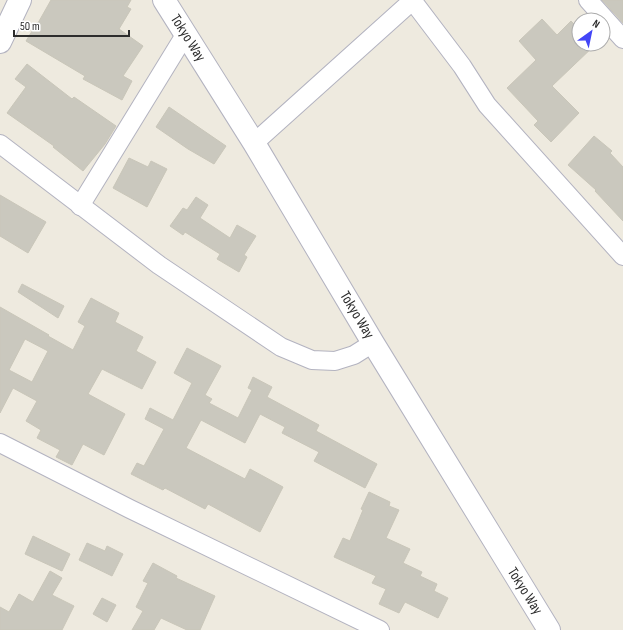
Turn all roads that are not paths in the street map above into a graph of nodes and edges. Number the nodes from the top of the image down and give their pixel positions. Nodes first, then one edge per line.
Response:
1 (20, 0) edge
2 (164, 0) edge
3 (412, 0) edge
4 (588, 0) edge
5 (185, 35) junction
6 (623, 40) edge
7 (0, 42) edge
8 (254, 143) junction
9 (0, 144) edge
10 (80, 206) junction
11 (623, 256) edge
12 (373, 343) junction
13 (0, 444) edge
14 (380, 630) edge
15 (549, 630) edge

1 - 7 main road
2 - 5 main road, Tokyo Way
3 - 8 street
3 - 11 street
4 - 6 street
5 - 8 main road, Tokyo Way
5 - 10 street
8 - 12 main road, Tokyo Way
9 - 10 street
10 - 12 street
12 - 15 main road, Tokyo Way
13 - 14 street

